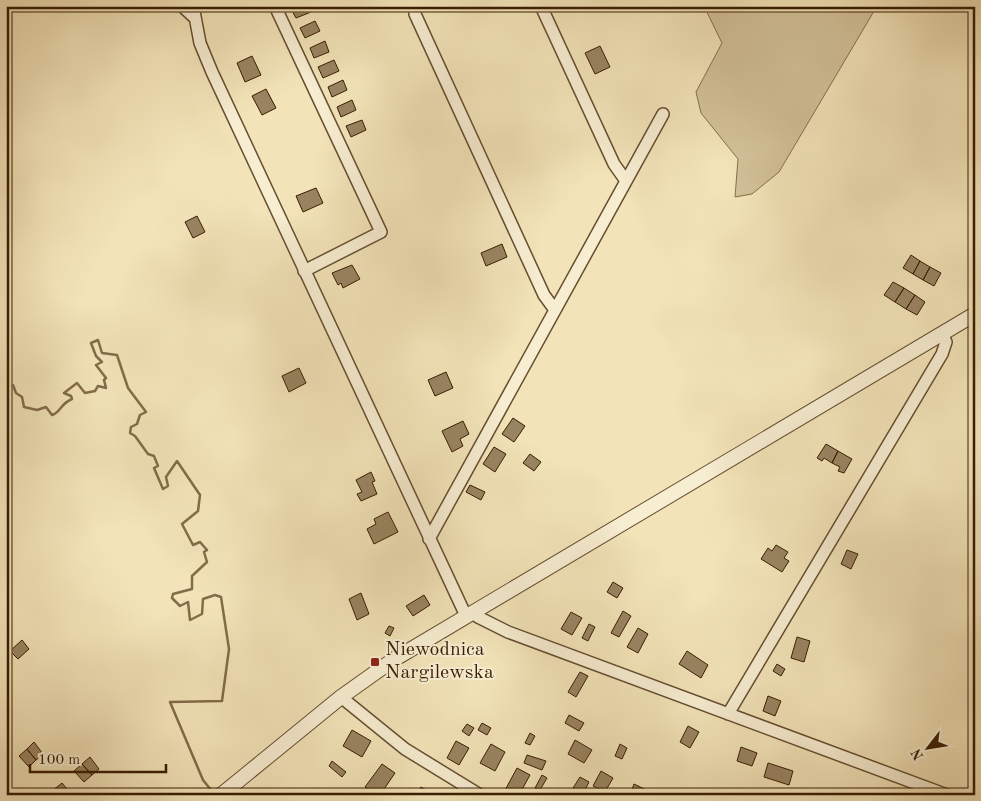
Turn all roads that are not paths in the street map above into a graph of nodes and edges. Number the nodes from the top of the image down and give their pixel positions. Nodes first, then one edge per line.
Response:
1 (182, 6) edge
2 (193, 6) edge
3 (275, 6) edge
4 (541, 6) edge
5 (415, 14) dead end
6 (195, 18) junction
7 (663, 114) dead end
8 (626, 181) junction
9 (304, 271) junction
10 (555, 310) junction
11 (975, 314) edge
12 (942, 333) junction
13 (429, 539) junction
14 (470, 614) junction
15 (341, 697) junction
16 (728, 714) junction
17 (223, 792) edge
18 (480, 795) edge
19 (947, 795) edge

1 - 6 street
2 - 6 street
3 - 9 street
4 - 8 street
5 - 10 street
6 - 9 street
7 - 8 street
8 - 10 street
9 - 13 street
10 - 13 street
11 - 12 street
12 - 14 street
12 - 16 street
13 - 14 street
14 - 15 street
14 - 16 street
15 - 17 street
15 - 18 street
16 - 19 street

